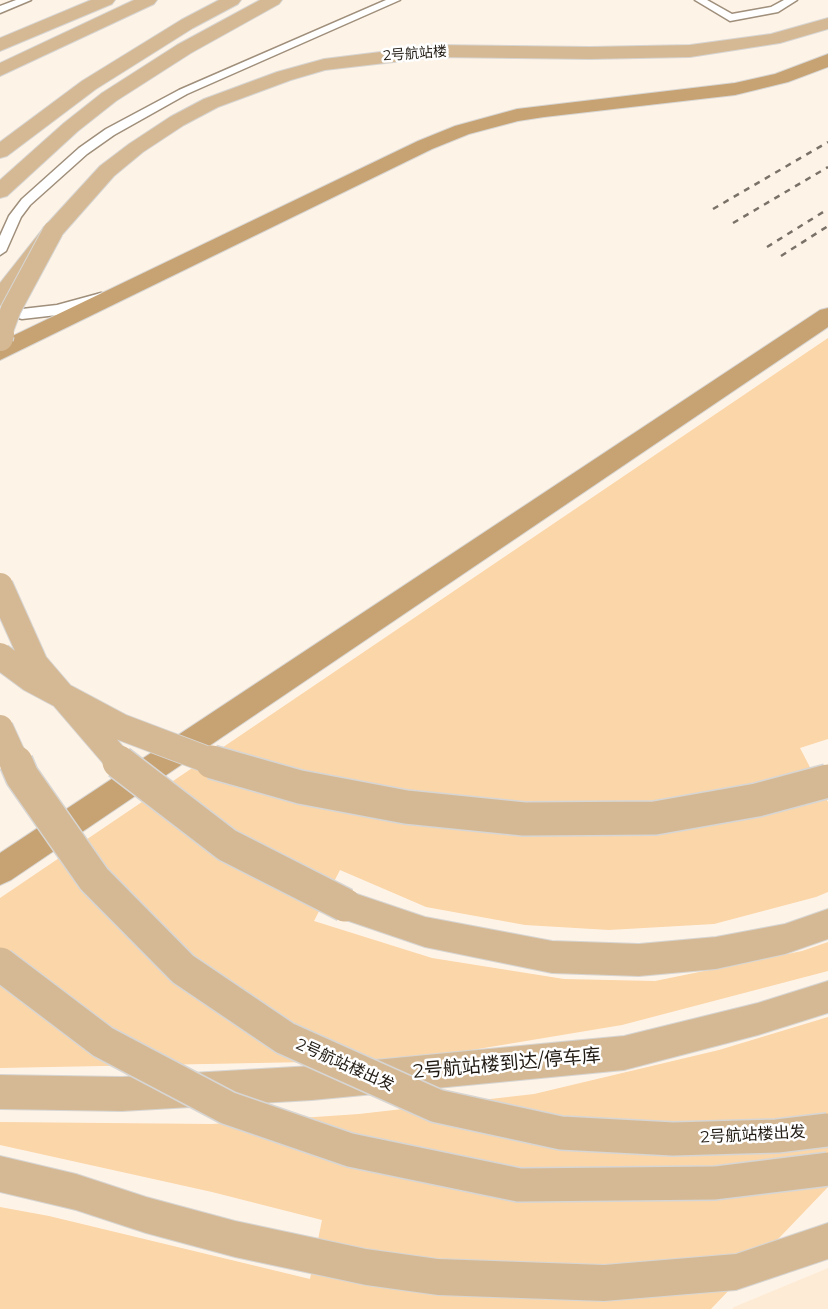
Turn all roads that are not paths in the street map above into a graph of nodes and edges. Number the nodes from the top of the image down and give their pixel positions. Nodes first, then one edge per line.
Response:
1 (26, 0) edge
2 (106, 0) edge
3 (148, 0) edge
4 (232, 0) edge
5 (273, 0) edge
6 (395, 0) edge
7 (700, 0) edge
8 (792, 0) edge
9 (0, 10) edge
10 (828, 22) edge
11 (91, 27) junction
12 (0, 45) edge
13 (828, 60) edge
14 (0, 70) edge
15 (0, 82) edge
16 (0, 152) edge
17 (0, 191) edge
18 (53, 231) junction
19 (0, 251) edge
20 (127, 291) junction
21 (1, 307) edge
22 (828, 316) edge
23 (0, 338) edge
24 (0, 352) edge
25 (0, 586) edge
26 (0, 656) edge
27 (0, 728) edge
28 (828, 781) edge
29 (0, 870) edge
30 (828, 924) edge
31 (0, 964) edge
32 (828, 997) edge
33 (0, 1092) edge
34 (828, 1130) edge
35 (828, 1168) edge
36 (0, 1174) edge
37 (828, 1241) edge

1 - 9 lane
2 - 12 main road
3 - 11 main road
4 - 16 main road
5 - 17 main road
6 - 19 lane
7 - 8 lane
10 - 18 main road, 2号航站楼
11 - 14 main road
11 - 15 main road
13 - 20 highway
18 - 21 main road, bridge
18 - 23 main road, bridge
20 - 21 lane
20 - 24 highway
22 - 29 highway
25 - 30 main road, bridge
26 - 28 main road, bridge
27 - 34 main road, 2号航站楼出发, bridge
31 - 35 main road, bridge
32 - 33 main road, 2号航站楼到达/停车库
36 - 37 main road

